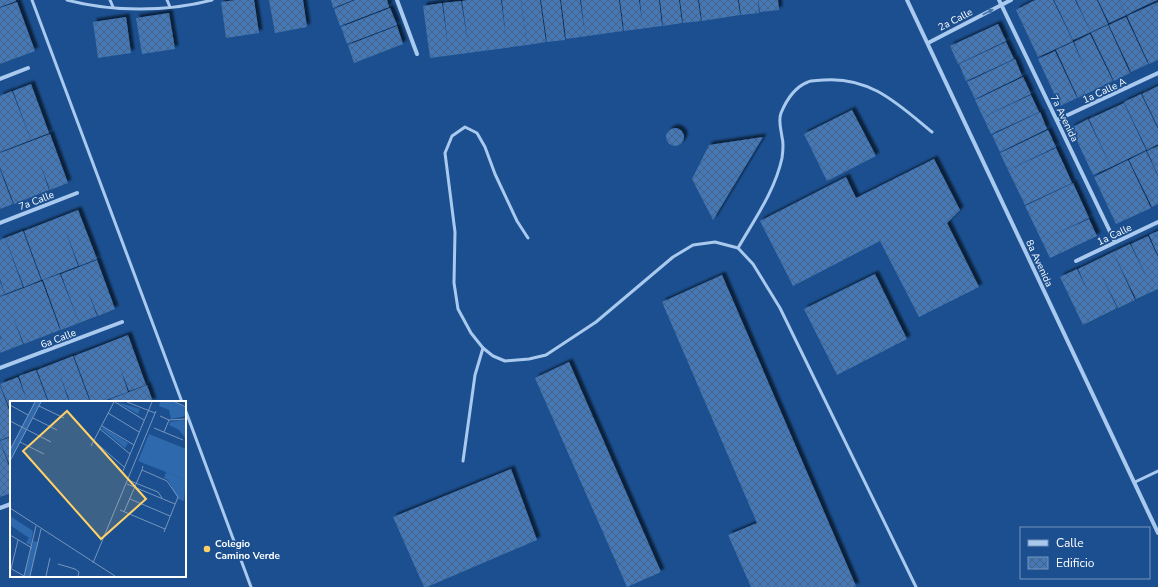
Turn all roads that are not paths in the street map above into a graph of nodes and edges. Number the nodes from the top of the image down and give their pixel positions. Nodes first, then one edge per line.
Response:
1 (32, 0) edge
2 (67, 0) edge
3 (110, 0) edge
4 (167, 0) edge
5 (212, 0) edge
6 (397, 0) edge
7 (908, 0) edge
8 (999, 0) edge
9 (1011, 0) edge
10 (1002, 5) junction
11 (113, 7) junction
12 (170, 7) junction
13 (928, 42) junction
14 (418, 54) dead end
15 (28, 68) dead end
16 (1158, 73) edge
17 (0, 79) edge
18 (1058, 120) junction
19 (932, 132) dead end
20 (77, 193) dead end
21 (1158, 222) edge
22 (0, 223) edge
23 (528, 238) dead end
24 (1115, 242) junction
25 (738, 248) junction
26 (1076, 261) dead end
27 (122, 322) dead end
28 (483, 348) junction
29 (0, 368) edge
30 (182, 401) edge
31 (186, 412) edge
32 (463, 461) dead end
33 (1158, 471) edge
34 (1135, 482) junction
35 (10, 504) edge
36 (0, 508) edge
37 (1158, 532) edge
38 (251, 587) edge
39 (916, 587) edge

1 - 30 lane
2 - 11 lane
3 - 11 lane
4 - 12 lane
5 - 12 lane
6 - 14 street
7 - 13 street, 8a Avenida
8 - 10 street, 7a Avenida
9 - 10 street, 2a Calle
13 -> 10 street, 2a Calle
10 - 18 street, 7a Avenida
11 - 12 lane
13 - 34 street, 8a Avenida
15 - 17 street
16 - 18 street, 1a Calle A
18 - 24 street, 7a Avenida
19 - 25 lane
20 - 22 street, 7a Calle
21 - 24 street, 1a Calle
23 - 28 lane
24 - 26 street, 1a Calle
25 - 28 lane
25 - 39 lane
27 - 29 street, 6a Calle
28 - 32 lane
31 - 38 lane
33 - 34 lane
34 - 37 street, 8a Avenida
35 - 36 street

